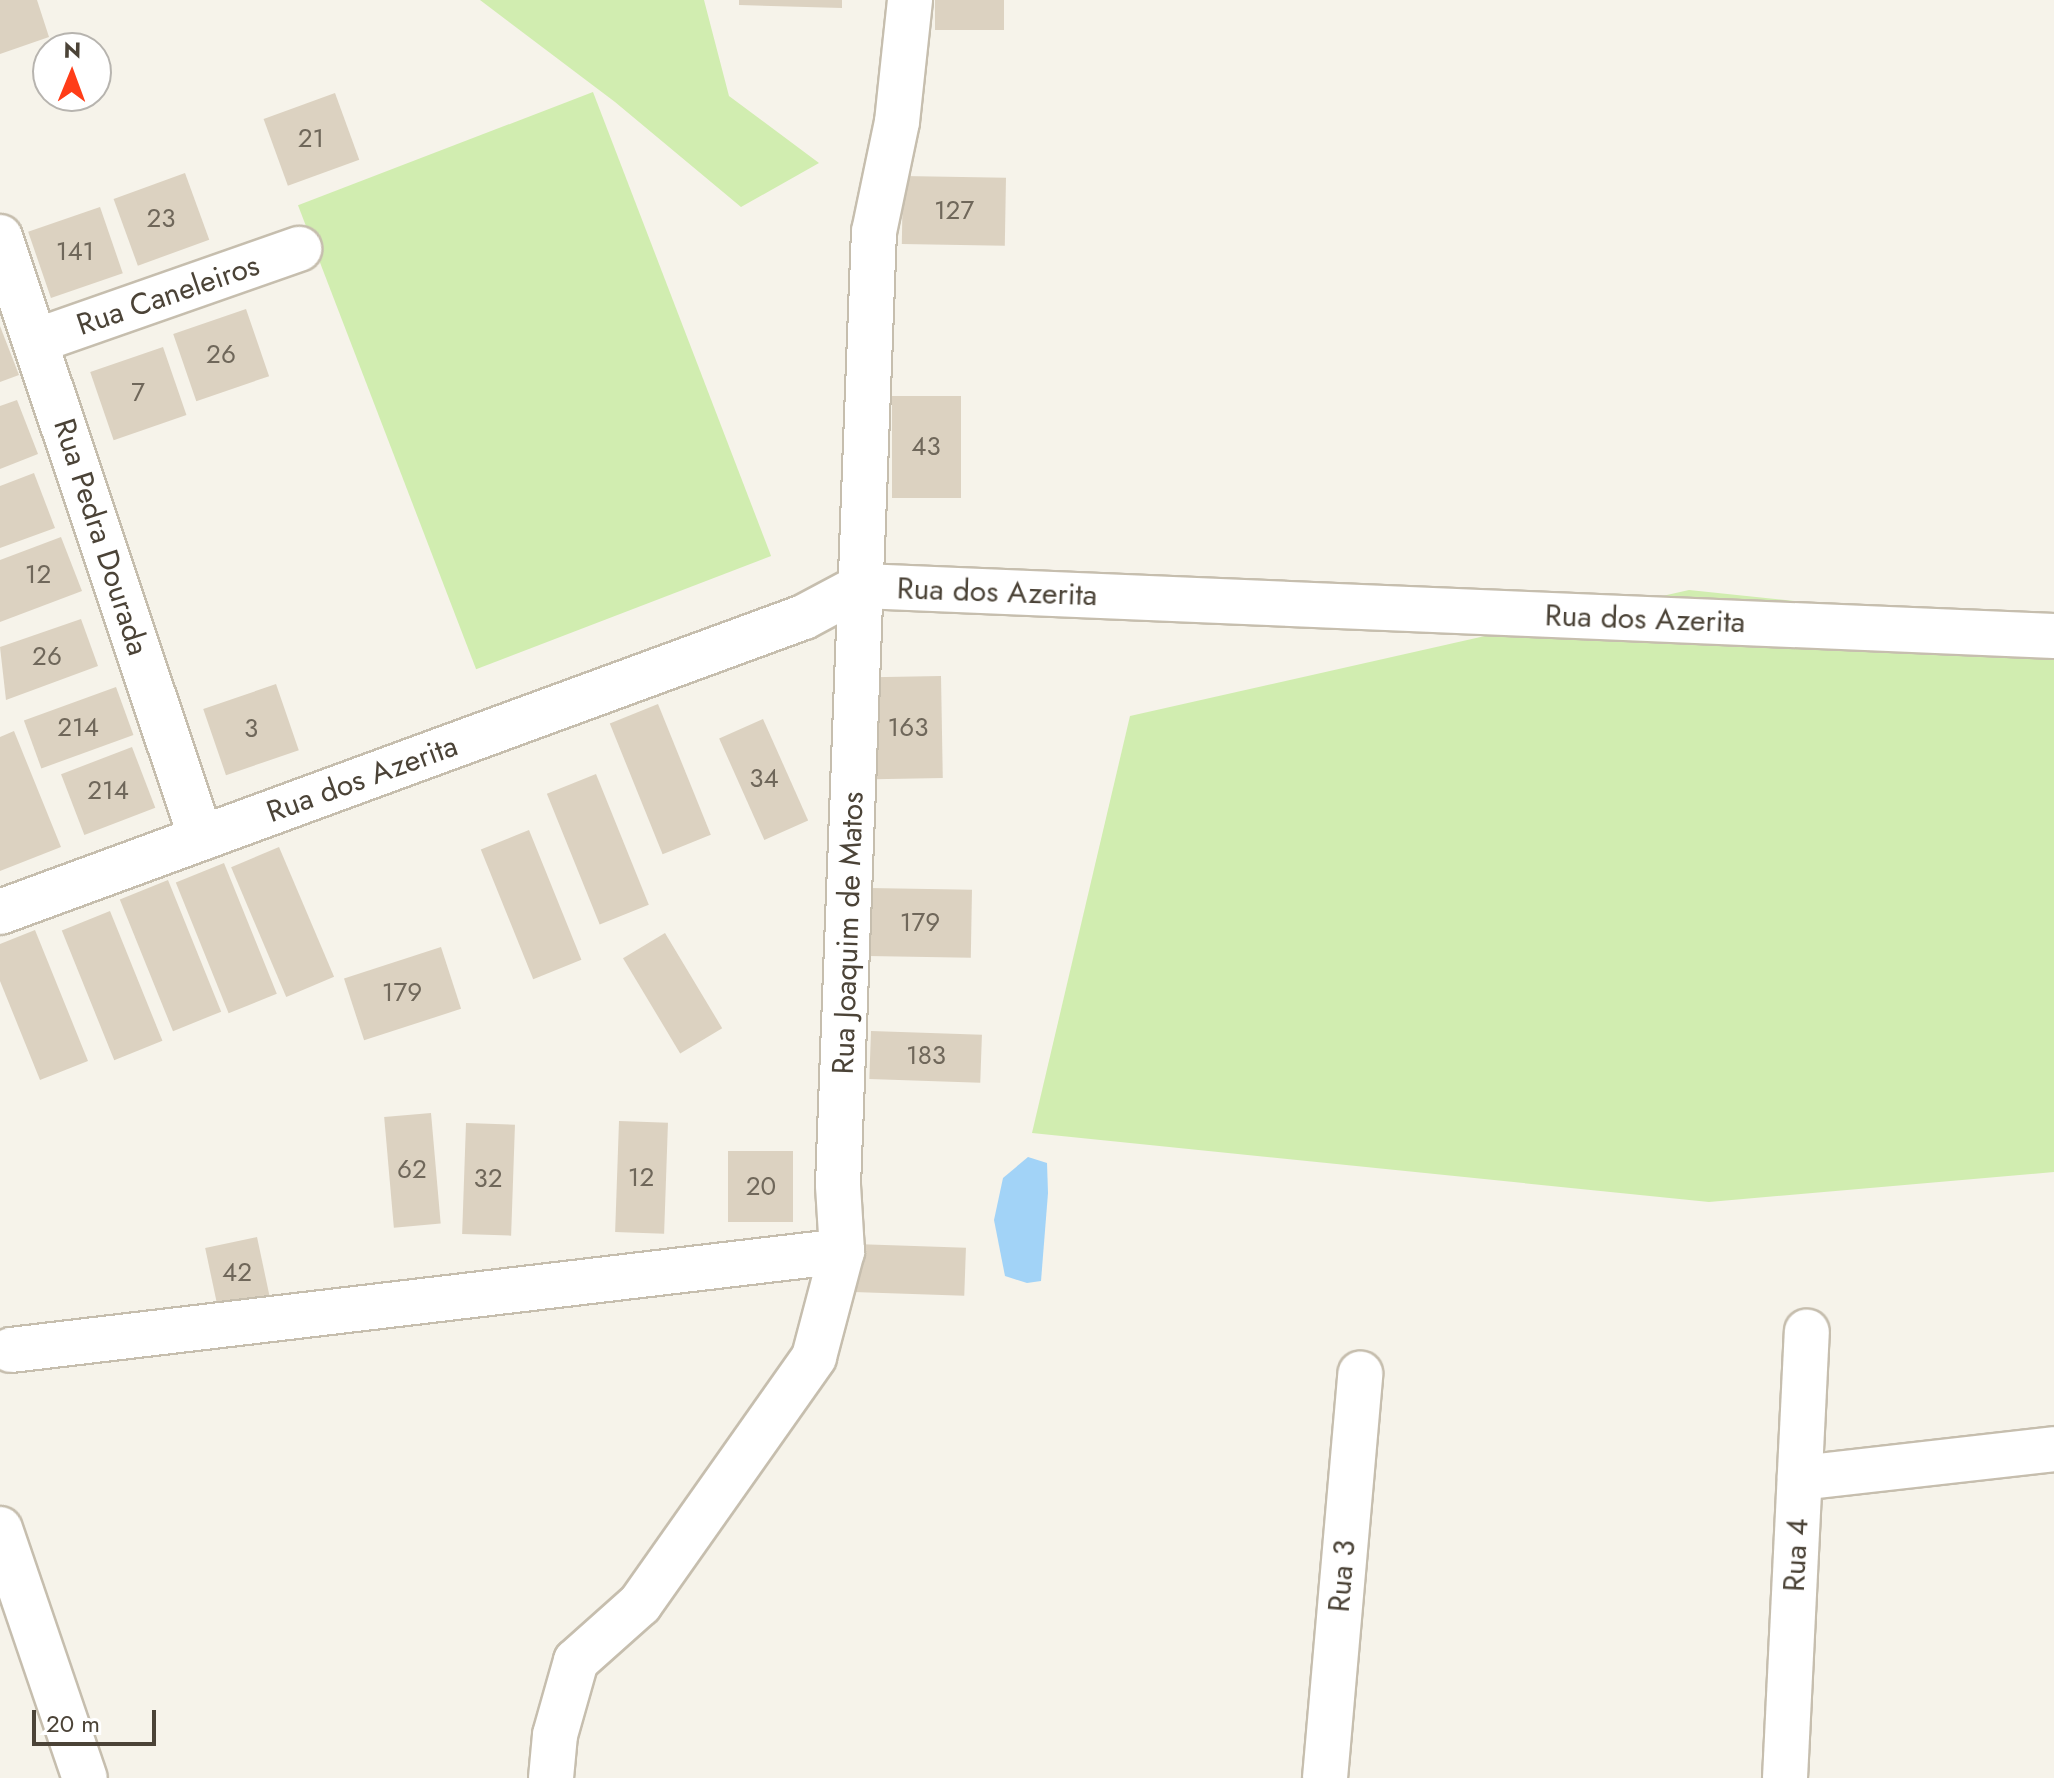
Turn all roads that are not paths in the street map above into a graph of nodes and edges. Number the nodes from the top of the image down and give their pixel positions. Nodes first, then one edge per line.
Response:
1 (910, 0) edge
2 (0, 237) edge
3 (299, 249) dead end
4 (36, 341) junction
5 (862, 586) junction
6 (2054, 636) edge
7 (201, 838) junction
8 (0, 912) edge
9 (842, 1251) junction
10 (1807, 1332) dead end
11 (11, 1350) dead end
12 (1360, 1374) dead end
13 (2054, 1449) edge
14 (1800, 1478) junction
15 (0, 1529) edge
16 (85, 1778) edge
17 (551, 1778) edge
18 (1325, 1778) edge
19 (1785, 1778) edge

1 - 5 street, Rua Joaquim de Matos
2 - 4 street, Rua Pedra Dourada
3 - 4 street, Rua Caneleiros
4 - 7 street, Rua Pedra Dourada
5 - 6 street, Rua dos Azerita
5 - 7 street, Rua dos Azerita
5 - 9 street, Rua Joaquim de Matos
7 - 8 street, Rua dos Azerita
9 - 11 street
9 - 17 street, Rua Joaquim de Matos
10 - 14 street, Rua 4
12 - 18 street, Rua 3
13 - 14 street
14 - 19 street, Rua 4
15 - 16 street

